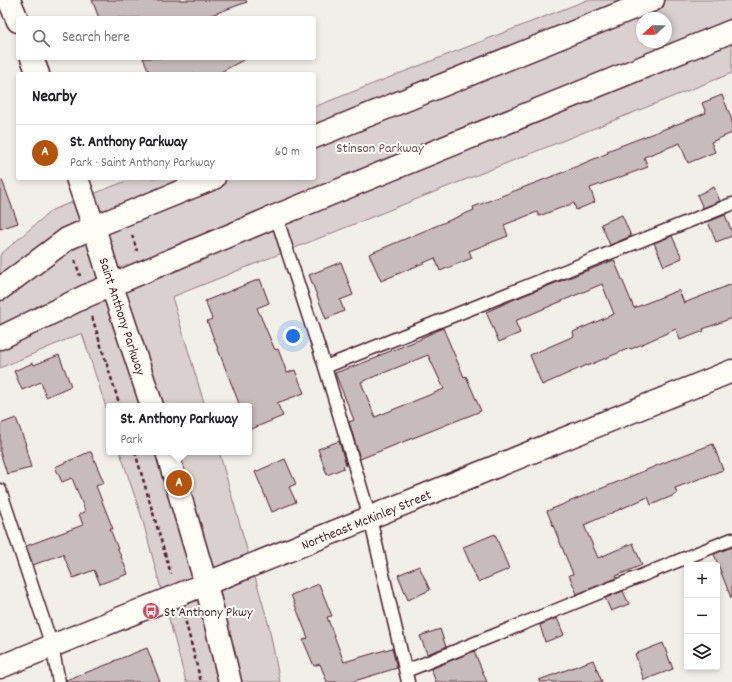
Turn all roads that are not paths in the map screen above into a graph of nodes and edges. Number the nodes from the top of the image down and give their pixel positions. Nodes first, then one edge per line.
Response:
1 (9, 0) edge
2 (653, 0) edge
3 (16, 17) edge
4 (732, 31) edge
5 (33, 60) edge
6 (37, 72) edge
7 (316, 136) edge
8 (78, 180) edge
9 (209, 180) edge
10 (732, 204) edge
11 (276, 216) junction
12 (94, 226) junction
13 (112, 285) junction
14 (0, 289) edge
15 (0, 338) edge
16 (325, 367) junction
17 (732, 371) edge
18 (151, 403) edge
19 (168, 455) edge
20 (1, 496) edge
21 (370, 518) junction
22 (732, 539) edge
23 (206, 584) junction
24 (52, 646) junction
25 (0, 667) edge
26 (407, 677) edge
27 (59, 682) edge
28 (230, 682) edge

1 - 3 street
2 - 7 street
4 - 11 street
5 - 6 street
8 - 12 street, Saint Anthony Parkway
9 - 12 street
10 - 16 lane
11 - 13 street
11 - 16 lane
12 - 13 street, Saint Anthony Parkway
12 - 14 street
13 - 15 street
13 - 18 street, Saint Anthony Parkway
16 - 21 lane
17 - 21 street, Northeast McKinley Street
19 - 23 street
20 - 24 lane
21 - 23 street, Northeast McKinley Street
21 - 26 lane
22 - 26 lane
23 - 24 street, Northeast McKinley Street
23 - 28 street
24 - 25 street, Northeast McKinley Street
24 - 27 lane

